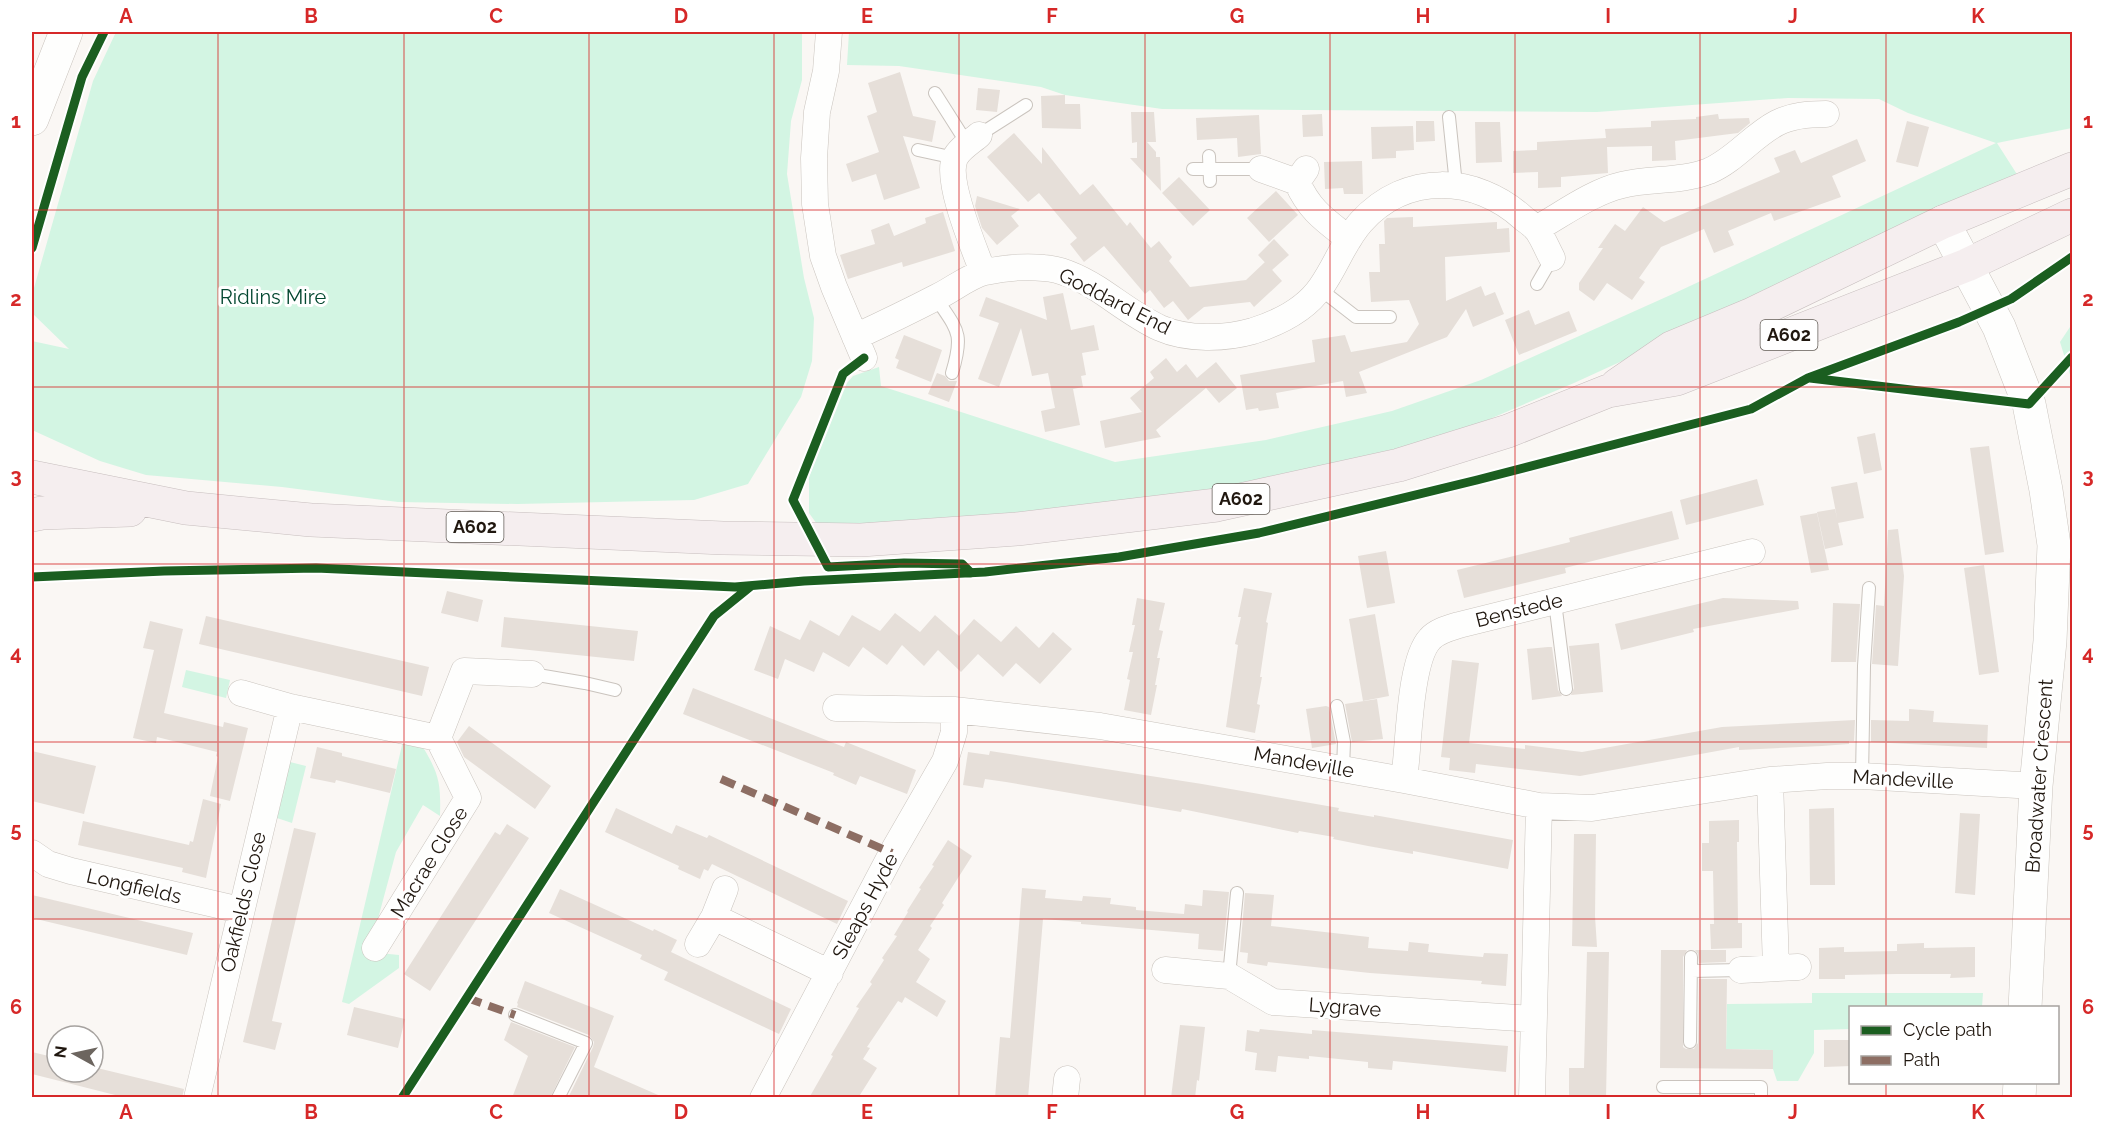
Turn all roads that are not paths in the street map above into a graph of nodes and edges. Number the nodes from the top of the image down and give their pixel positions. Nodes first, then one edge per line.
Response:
1 (66, 32) edge
2 (829, 32) edge
3 (935, 93) dead end
4 (1026, 105) dead end
5 (1826, 114) dead end
6 (1449, 117) dead end
7 (32, 119) edge
8 (967, 146) junction
9 (918, 150) dead end
10 (1209, 156) dead end
11 (1193, 169) dead end
12 (1261, 169) joint
13 (2073, 169) edge
14 (1210, 175) junction
15 (1456, 185) junction
16 (2073, 215) edge
17 (1942, 222) junction
18 (1536, 230) junction
19 (1349, 239) junction
20 (1552, 258) joint
21 (1967, 265) junction
22 (983, 272) junction
23 (1537, 284) dead end
24 (1320, 289) junction
25 (936, 298) junction
26 (1390, 317) dead end
27 (952, 373) dead end
28 (1608, 391) junction
29 (32, 477) edge
30 (186, 508) junction
31 (32, 515) edge
32 (2063, 545) edge
33 (1752, 552) dead end
34 (1869, 588) dead end
35 (1555, 602) junction
36 (532, 674) joint
37 (1566, 689) dead end
38 (615, 690) dead end
39 (241, 693) dead end
40 (290, 706) junction
41 (1337, 706) dead end
42 (836, 708) dead end
43 (954, 710) junction
44 (438, 738) junction
45 (1343, 769) junction
46 (1862, 776) junction
47 (1404, 780) junction
48 (1770, 780) junction
49 (2036, 786) junction
50 (1539, 806) junction
51 (32, 854) edge
52 (726, 889) dead end
53 (1237, 893) dead end
54 (240, 910) junction
55 (714, 917) junction
56 (698, 944) dead end
57 (375, 948) dead end
58 (1691, 957) dead end
59 (1742, 969) joint
60 (1165, 970) dead end
61 (1691, 971) junction
62 (830, 973) junction
63 (1229, 976) junction
64 (2025, 1006) edge
65 (515, 1015) dead end
66 (1533, 1019) junction
67 (1690, 1042) dead end
68 (1663, 1086) dead end
69 (197, 1098) edge
70 (558, 1098) edge
71 (763, 1098) edge
72 (1532, 1098) edge
73 (1761, 1098) edge

1 - 7 street
2 - 25 street, Goddard End
3 - 8 lane
4 - 8 lane
5 - 18 street
6 - 15 lane
8 - 9 lane
8 - 22 street
10 - 14 lane
11 - 14 lane
12 - 14 lane
12 - 19 street
13 - 17 highway, A602
15 - 18 street, Goddard End
15 - 19 street, Goddard End
16 - 21 highway, A602
17 - 21 street, Broadwater Crescent
17 - 28 highway, A602
18 - 20 street, Goddard End
19 - 24 street, Goddard End
20 - 23 lane
21 - 28 highway, A602
21 - 32 street, Broadwater Crescent
22 - 24 street, Goddard End
22 - 25 street, Goddard End
24 - 26 lane
25 - 27 lane
28 - 30 highway, A602
29 - 30 highway, A602
30 - 31 highway, A602
32 - 49 street, Broadwater Crescent
33 - 35 street, Benstede
34 - 46 lane
35 - 37 lane
35 - 47 street, Benstede
36 - 38 lane
36 - 44 street
39 - 40 street
40 - 44 street
40 - 54 street, Oakfields Close
41 - 45 lane
42 - 43 street, Mandeville
43 - 45 street, Mandeville
43 - 62 street, Sleaps Hyde
44 - 57 street, Macrae Close
45 - 47 street, Mandeville
46 - 48 street, Mandeville
46 - 49 street, Mandeville
47 - 50 street, Mandeville
48 - 50 street, Mandeville
48 - 59 street
49 - 64 street, Broadwater Crescent
50 - 66 street
51 - 54 street, Longfields
52 - 55 street
53 - 63 lane
54 - 69 street, Oakfields Close
55 - 56 street
55 - 62 street
58 - 61 lane
59 - 61 lane
60 - 63 street, Lygrave
61 - 67 lane
62 - 71 street, Sleaps Hyde
63 - 66 street, Lygrave
65 - 70 lane
66 - 72 street
68 - 73 lane

